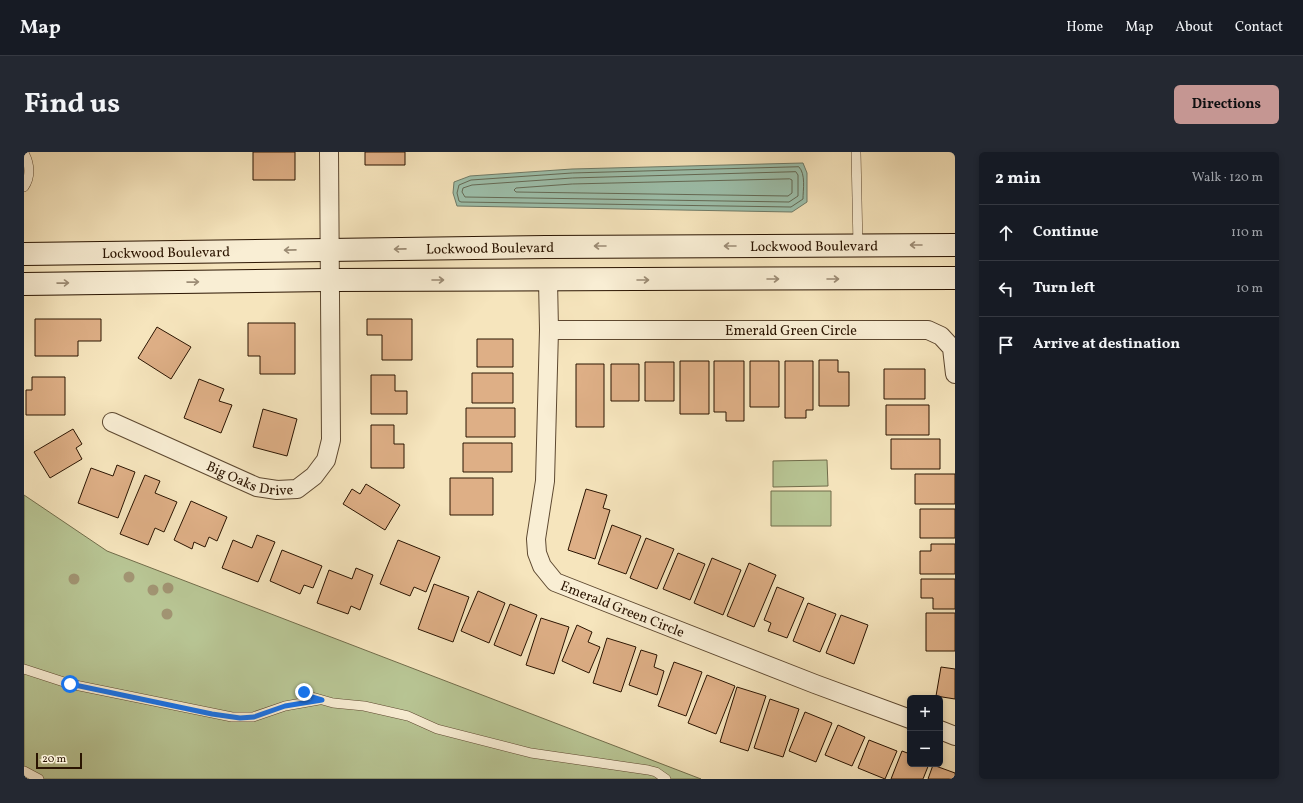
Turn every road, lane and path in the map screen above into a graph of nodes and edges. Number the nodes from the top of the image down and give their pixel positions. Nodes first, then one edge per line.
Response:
1 (329, 152) edge
2 (856, 152) edge
3 (24, 153) edge
4 (24, 187) edge
5 (955, 245) edge
6 (858, 246) junction
7 (329, 250) junction
8 (24, 254) edge
9 (955, 278) edge
10 (329, 280) junction
11 (548, 280) junction
12 (24, 284) edge
13 (550, 330) junction
14 (955, 374) edge
15 (112, 422) dead end
16 (24, 669) edge
17 (304, 692) dead end
18 (322, 700) junction
19 (907, 718) edge
20 (942, 731) edge
21 (955, 736) edge
22 (24, 770) edge
23 (39, 779) edge
24 (666, 779) edge

1 - 7 street, Big Oaks Drive
2 - 6 lane
3 - 4 lane
5 -> 6 main road, Lockwood Boulevard
6 -> 7 main road, Lockwood Boulevard
7 -> 8 main road, Lockwood Boulevard
7 - 10 street, Big Oaks Drive
11 -> 9 main road
10 -> 11 main road
12 -> 10 main road
10 - 15 street, Big Oaks Drive
11 - 13 street, Emerald Green Circle
13 - 14 street, Emerald Green Circle
13 - 19 street, Emerald Green Circle
16 - 18 lane
17 - 18 lane
18 - 24 lane
20 - 21 street
22 - 23 lane

